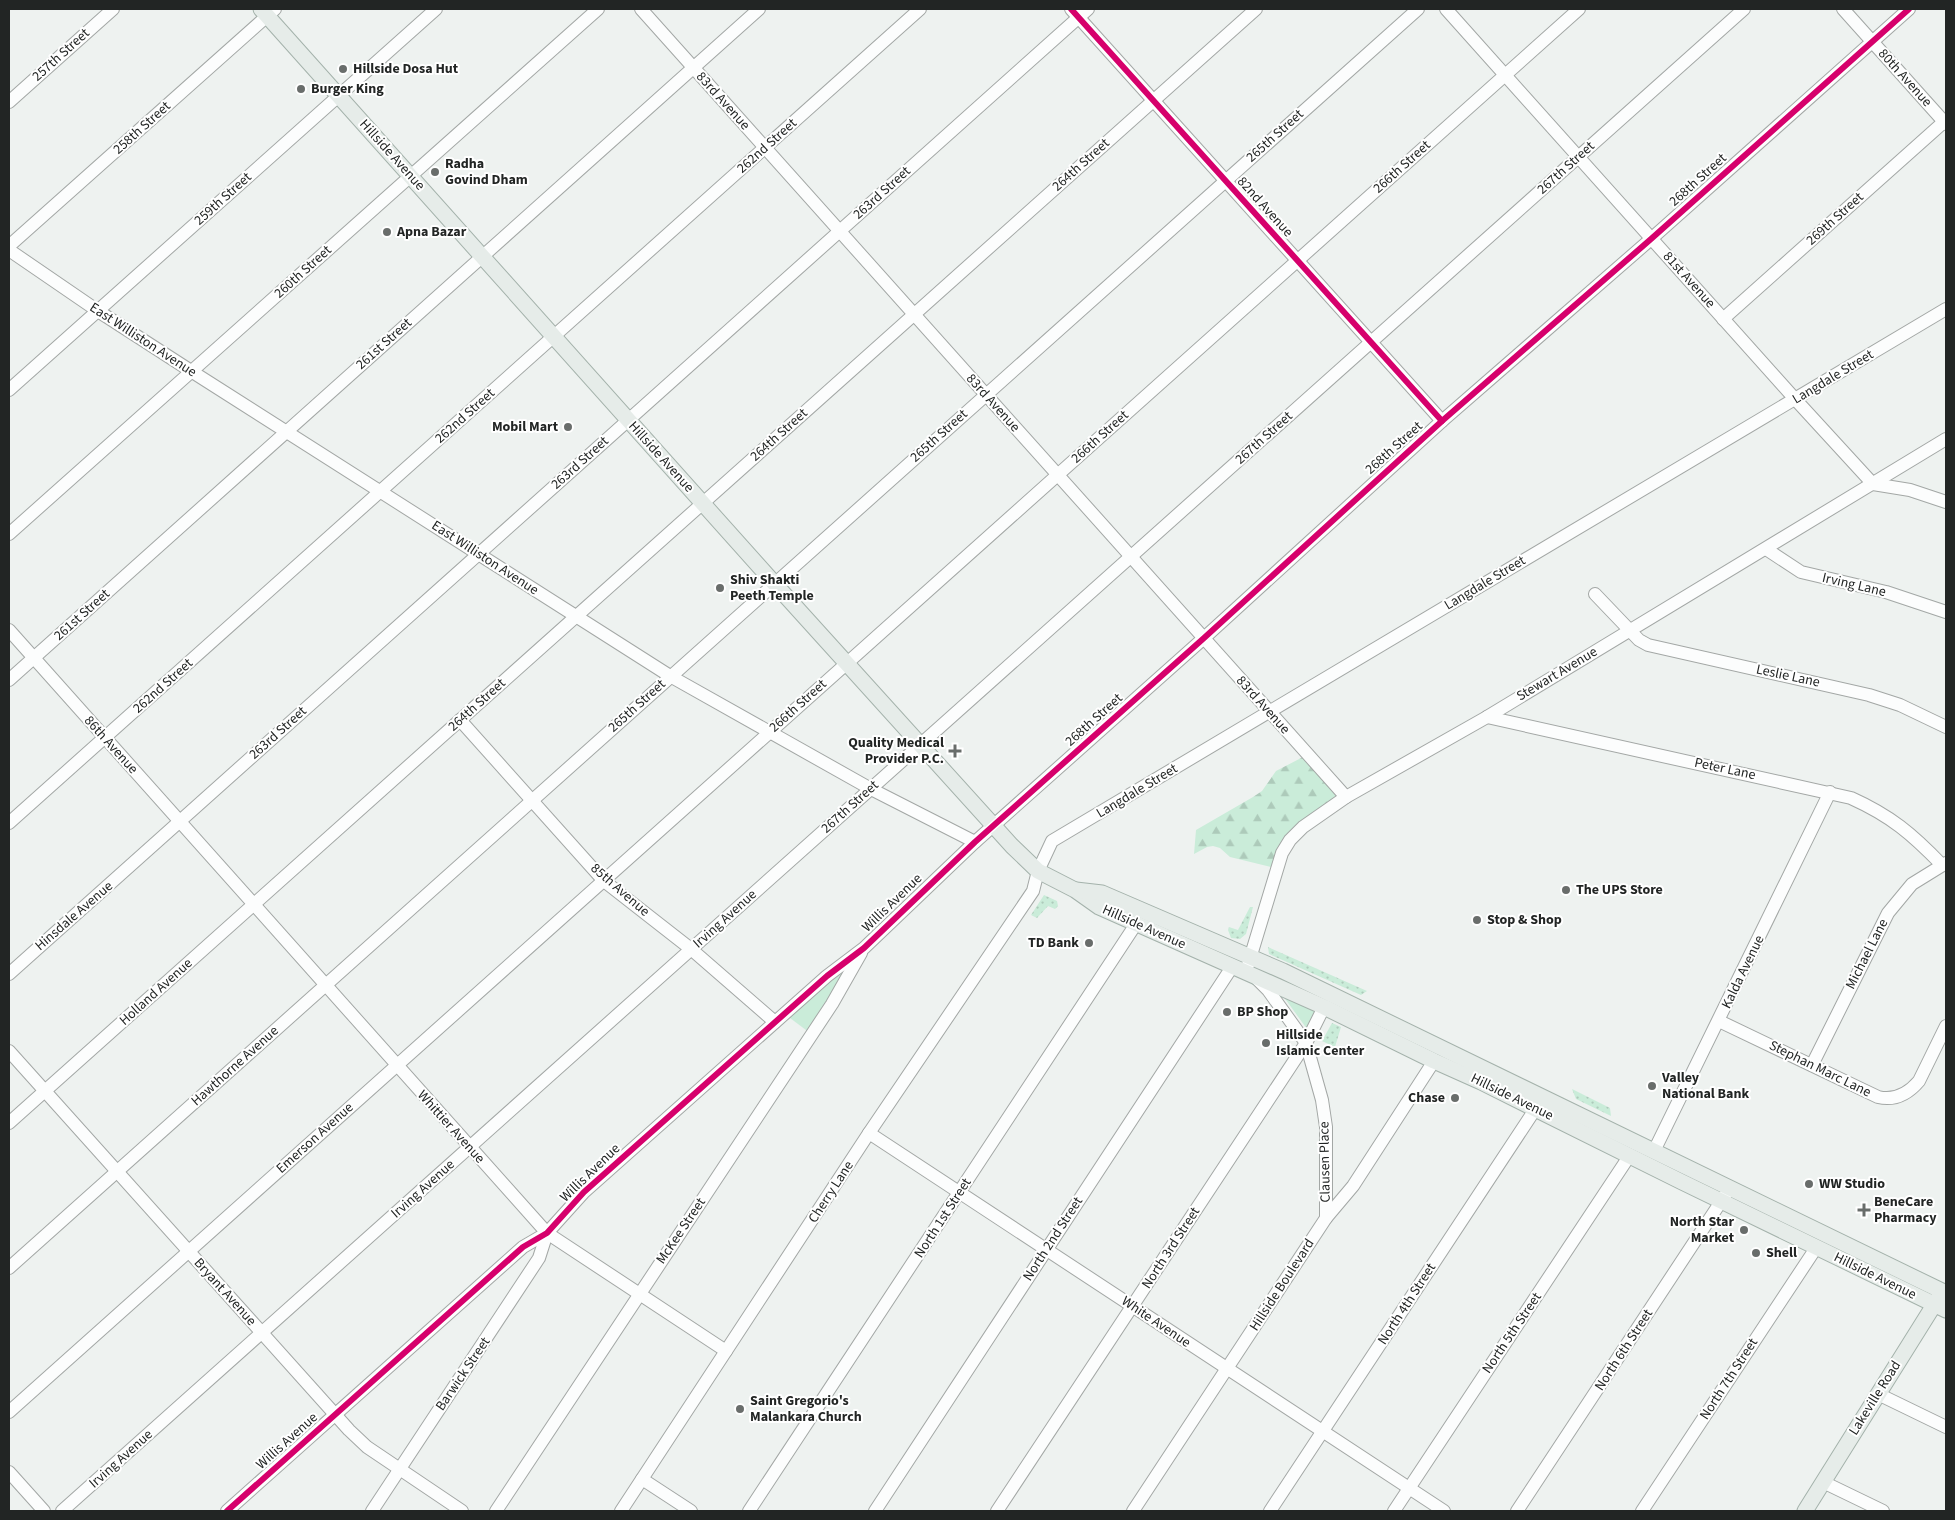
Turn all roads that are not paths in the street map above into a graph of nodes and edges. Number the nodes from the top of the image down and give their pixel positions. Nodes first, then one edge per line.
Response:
1 (113, 9) edge
2 (436, 9) edge
3 (598, 9) edge
4 (641, 9) edge
5 (759, 9) edge
6 (920, 9) edge
7 (1256, 9) edge
8 (1418, 9) edge
9 (1446, 9) edge
10 (1579, 9) edge
11 (1744, 9) edge
12 (1843, 9) edge
13 (1909, 9) edge
14 (267, 11) edge
15 (1079, 12) edge
16 (1872, 41) junction
17 (693, 67) junction
18 (1505, 75) junction
19 (339, 96) junction
20 (1153, 100) junction
21 (9, 102) edge
22 (1945, 122) edge
23 (765, 148) junction
24 (1578, 157) junction
25 (410, 176) junction
26 (1225, 181) junction
27 (840, 231) junction
28 (1651, 239) junction
29 (9, 248) edge
30 (482, 256) junction
31 (1297, 261) junction
32 (1946, 310) edge
33 (98, 311) junction
34 (914, 315) junction
35 (1723, 319) junction
36 (554, 336) junction
37 (1370, 343) junction
38 (191, 372) junction
39 (9, 390) edge
40 (986, 395) junction
41 (1795, 399) junction
42 (628, 420) junction
43 (1442, 421) junction
44 (287, 432) junction
45 (1946, 439) edge
46 (1058, 475) junction
47 (1873, 484) junction
48 (380, 491) junction
49 (1946, 502) edge
50 (703, 503) junction
51 (9, 534) edge
52 (1766, 549) junction
53 (479, 553) junction
54 (1131, 557) junction
55 (774, 584) junction
56 (1595, 594) dead end
57 (1946, 612) edge
58 (575, 617) junction
59 (9, 630) edge
60 (1629, 630) junction
61 (1204, 638) junction
62 (34, 658) junction
63 (846, 663) junction
64 (670, 676) junction
65 (9, 680) edge
66 (1270, 712) junction
67 (1487, 717) junction
68 (460, 720) junction
69 (1946, 727) edge
70 (769, 732) junction
71 (104, 738) junction
72 (920, 745) junction
73 (871, 789) junction
74 (1830, 792) junction
75 (1346, 797) junction
76 (532, 800) junction
77 (179, 821) junction
78 (9, 823) edge
79 (994, 826) junction
80 (975, 842) junction
81 (139, 858) joint
82 (213, 860) joint
83 (302, 861) joint
84 (461, 863) joint
85 (622, 864) joint
86 (1944, 864) edge
87 (784, 866) joint
88 (945, 869) joint
89 (1038, 871) junction
90 (604, 881) junction
91 (1075, 890) junction
92 (254, 905) junction
93 (1136, 924) junction
94 (864, 948) junction
95 (691, 950) junction
96 (1250, 956) junction
97 (1244, 972) junction
98 (9, 974) edge
99 (324, 985) junction
100 (1324, 1007) junction
101 (1719, 1021) junction
102 (775, 1022) junction
103 (1946, 1026) edge
104 (1306, 1043) junction
105 (9, 1051) edge
106 (1434, 1061) junction
107 (1812, 1065) junction
108 (396, 1066) junction
109 (45, 1091) junction
110 (1540, 1103) junction
111 (9, 1123) edge
112 (869, 1133) junction
113 (470, 1148) junction
114 (1654, 1151) junction
115 (1630, 1155) junction
116 (117, 1171) junction
117 (1729, 1187) junction
118 (960, 1192) junction
119 (1722, 1202) junction
120 (1326, 1218) junction
121 (547, 1233) junction
122 (1816, 1248) junction
123 (1047, 1249) junction
124 (188, 1251) junction
125 (9, 1268) edge
126 (1945, 1290) edge
127 (639, 1294) junction
128 (1132, 1306) junction
129 (1940, 1308) edge
130 (262, 1333) junction
131 (726, 1351) junction
132 (1226, 1370) junction
133 (1878, 1394) junction
134 (9, 1412) edge
135 (335, 1414) junction
136 (1946, 1427) edge
137 (1323, 1431) junction
138 (400, 1469) junction
139 (9, 1472) edge
140 (642, 1479) junction
141 (1823, 1482) junction
142 (1409, 1488) junction
143 (44, 1511) edge
144 (62, 1511) edge
145 (227, 1511) edge
146 (372, 1511) edge
147 (462, 1511) edge
148 (496, 1511) edge
149 (621, 1511) edge
150 (692, 1511) edge
151 (749, 1511) edge
152 (875, 1511) edge
153 (997, 1511) edge
154 (1133, 1511) edge
155 (1270, 1511) edge
156 (1394, 1511) edge
157 (1444, 1511) edge
158 (1517, 1511) edge
159 (1642, 1511) edge
160 (1804, 1511) edge
161 (1883, 1511) edge

1 - 21 street, 257th Street
2 - 19 street, 259th Street
3 - 25 street, 260th Street
4 - 17 street, 83rd Avenue
5 - 17 street, 261st Street
6 - 23 street, 262nd Street
7 - 20 street, 264th Street
8 - 26 street, 265th Street
9 - 18 street, 81st Avenue
10 - 18 street, 266th Street
11 - 24 street, 267th Street
12 - 16 street, 80th Avenue
13 - 16 street, 268th Street
14 - 19 main road, Hillside Avenue
14 - 29 street, 258th Street
15 - 20 street, 82nd Avenue
15 - 27 street, 263rd Street
16 - 22 street, 80th Avenue
16 - 28 street, 268th Street
17 - 23 street, 83rd Avenue
17 - 30 street, 261st Street
18 - 24 street, 81st Avenue
18 - 31 street, 266th Street
19 - 25 main road, Hillside Avenue
19 - 33 street, 259th Street
20 - 26 street, 82nd Avenue
20 - 34 street, 264th Street
22 - 35 street, 269th Street
23 - 27 street, 83rd Avenue
23 - 36 street, 262nd Street
24 - 28 street, 81st Avenue
24 - 37 street, 267th Street
25 - 30 main road, Hillside Avenue
25 - 38 street, 260th Street
26 - 31 street, 82nd Avenue
26 - 40 street, 265th Street
27 - 34 street, 83rd Avenue
27 - 42 street, 263rd Street
28 - 35 street, 81st Avenue
28 - 43 street, 268th Street
29 - 33 street, East Williston Avenue
30 - 36 main road, Hillside Avenue
30 - 44 street, 261st Street
31 - 37 street, 82nd Avenue
31 - 46 street, 266th Street
32 - 41 street, Langdale Street
33 - 38 street, East Williston Avenue
33 - 39 street, 259th Street
34 - 40 street, 83rd Avenue
34 - 50 street, 264th Street
35 - 41 street, 81st Avenue
36 - 42 main road, Hillside Avenue
36 - 48 street, 262nd Street
37 - 43 street, 82nd Avenue
37 - 54 street, 267th Street
38 - 44 street, East Williston Avenue
38 - 51 street, 260th Street
40 - 46 street, 83rd Avenue
40 - 55 street, 265th Street
41 - 47 street, 81st Avenue
41 - 66 street, Langdale Street
42 - 50 main road, Hillside Avenue
42 - 53 street, 263rd Street
43 - 61 street, 268th Street
44 - 48 street, East Williston Avenue
44 - 62 street, 261st Street
45 - 47 street, Stewart Avenue
46 - 54 street, 83rd Avenue
46 - 63 street, 266th Street
47 - 49 street
47 - 52 street, Stewart Avenue
48 - 53 street, East Williston Avenue
48 - 71 street, 262nd Street
50 - 55 main road, Hillside Avenue
50 - 58 street, 264th Street
52 - 57 street, Irving Lane
52 - 60 street, Stewart Avenue
53 - 58 street, East Williston Avenue
53 - 77 street, 263rd Street
54 - 61 street, 83rd Avenue
54 - 72 street, 267th Street
55 - 63 main road, Hillside Avenue
55 - 64 street, 265th Street
56 - 60 street
58 - 64 street, East Williston Avenue
58 - 68 street, 264th Street
59 - 62 street, 86th Avenue
60 - 67 street, Stewart Avenue
60 - 69 street, Leslie Lane
61 - 66 street, 83rd Avenue
61 - 79 street, 268th Street
62 - 65 street, 261st Street
62 - 71 street, 86th Avenue
63 - 70 street, 266th Street
63 - 72 main road, Hillside Avenue
64 - 70 street, East Williston Avenue
64 - 76 street, 265th Street
66 - 75 street, 83rd Avenue
66 - 89 street, Langdale Street
67 - 74 street, Peter Lane
67 - 75 street, Stewart Avenue
68 - 76 street, 85th Avenue
68 - 83 street, 264th Street
70 - 73 street, East Williston Avenue
70 - 85 street, 266th Street
71 - 77 street, 86th Avenue
71 - 78 street, 262nd Street
72 - 73 street, 267th Street
72 - 79 main road, Hillside Avenue
73 - 80 street, East Williston Avenue
73 - 87 street, 267th Street
74 - 86 street, Peter Lane
74 - 101 street, Kalda Avenue
75 - 96 street, Stewart Avenue
76 - 84 street, 265th Street
76 - 90 street, 85th Avenue
77 - 81 street, 263rd Street
77 - 82 street, 86th Avenue
79 - 80 street, 268th Street
79 - 89 main road, Hillside Avenue
80 - 88 street, 268th Street
81 - 98 street, Hinsdale Avenue
82 - 92 street, Whittier Avenue
83 - 92 street, Holland Avenue
84 - 99 street, Hawthorne Avenue
85 - 90 street, Emerson Avenue
86 - 107 street, Michael Lane
87 - 95 street, Irving Avenue
88 - 94 street, Willis Avenue
89 - 91 main road, Hillside Avenue
89 - 112 street, Cherry Lane
90 - 95 street, 85th Avenue
90 - 108 street, Emerson Avenue
91 - 93 main road, Hillside Avenue
91 - 96 main road, Hillside Avenue
92 - 99 street, Whittier Avenue
92 - 109 street, Holland Avenue
93 - 97 main road, Hillside Avenue
93 - 118 street, North 1st Street
94 - 102 street, Willis Avenue
94 - 127 street, McKee Street
95 - 102 street, 85th Avenue
95 - 113 street, Irving Avenue
96 - 97 street, Stewart Avenue
96 - 110 main road, Hillside Avenue
97 - 100 main road, Hillside Avenue
97 - 104 street, Clausen Place
97 - 123 street, North 2nd Street
99 - 108 street, Whittier Avenue
99 - 116 street, Hawthorne Avenue
100 - 104 street, North 3rd Street
100 - 106 main road, Hillside Avenue
101 - 107 street, Stephan Marc Lane
101 - 114 street, Kalda Avenue
102 - 121 street, Willis Avenue
103 - 107 street, Stephan Marc Lane
104 - 120 street, Clausen Place
104 - 128 street, North 3rd Street
105 - 109 street, Bryant Avenue
106 - 110 main road, Hillside Avenue
106 - 120 street, Hillside Boulevard
108 - 113 street, Whittier Avenue
108 - 124 street, Emerson Avenue
109 - 111 street, Holland Avenue
109 - 116 street, Bryant Avenue
110 - 114 main road, Hillside Avenue
110 - 115 main road, Hillside Avenue
110 - 137 street, North 4th Street
112 - 118 street, White Avenue
112 - 131 street, Cherry Lane
113 - 121 street, Whittier Avenue
113 - 130 street, Irving Avenue
114 - 117 main road, Hillside Avenue
115 - 119 main road, Hillside Avenue
115 - 142 street, North 5th Street
116 - 124 street, Bryant Avenue
116 - 125 street, Hawthorne Avenue
117 - 119 street, North 6th Street
117 - 126 main road, Hillside Avenue
118 - 123 street, White Avenue
118 - 151 street, North 1st Street
119 - 122 main road, Hillside Avenue
119 - 158 street, North 6th Street
120 - 132 street, Hillside Boulevard
121 - 127 street, Whittier Avenue
121 - 135 street, Willis Avenue
121 - 138 street, Barwick Street
122 - 129 main road, Hillside Avenue
122 - 159 street, North 7th Street
123 - 128 street, White Avenue
123 - 152 street, North 2nd Street
124 - 130 street, Bryant Avenue
124 - 134 street, Emerson Avenue
126 - 129 main road, Lakeville Road
127 - 131 street, Whittier Avenue
127 - 148 street, McKee Street
128 - 132 street, White Avenue
128 - 153 street, North 3rd Street
129 - 133 main road, Lakeville Road
130 - 135 street, Bryant Avenue
130 - 144 street, Irving Avenue
131 - 140 street, Cherry Lane
132 - 137 street, White Avenue
132 - 154 street, Hillside Boulevard
133 - 136 street
133 - 141 main road, Lakeville Road
135 - 138 street, Bryant Avenue
135 - 145 street, Willis Avenue
137 - 142 street, White Avenue
137 - 155 street, North 4th Street
138 - 146 street, Barwick Street
138 - 147 street, Bryant Avenue
139 - 143 street
140 - 149 street, Cherry Lane
140 - 150 street
141 - 160 main road, Lakeville Road
141 - 161 street
142 - 156 street, North 5th Street
142 - 157 street, White Avenue

